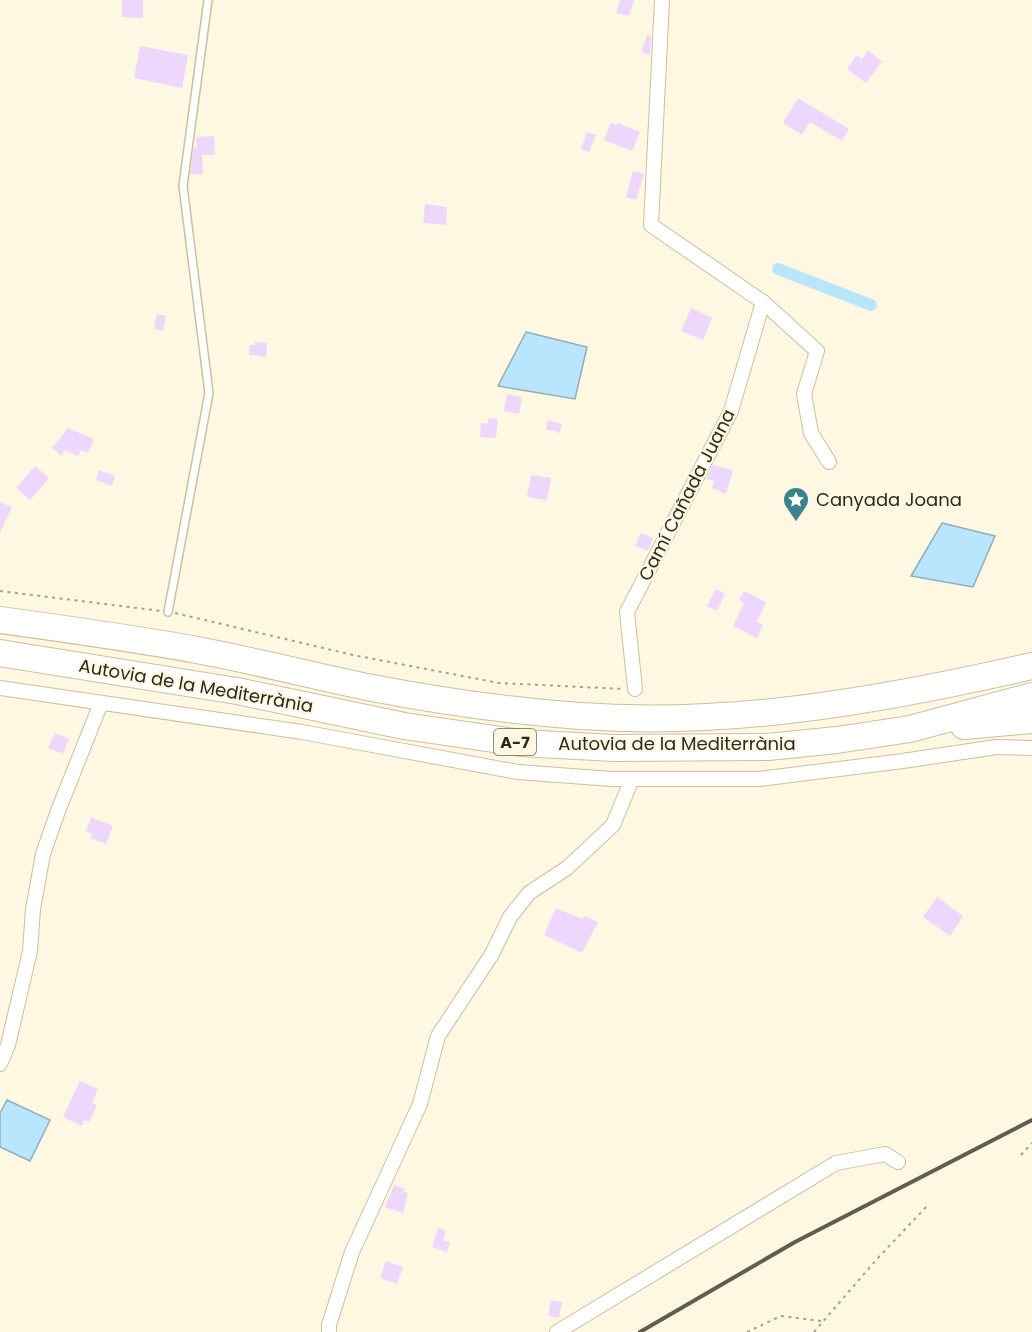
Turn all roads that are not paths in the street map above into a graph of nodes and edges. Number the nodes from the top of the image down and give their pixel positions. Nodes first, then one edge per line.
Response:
1 (208, 0) edge
2 (662, 0) edge
3 (763, 302) junction
4 (829, 462) dead end
5 (168, 612) road end
6 (0, 620) edge
7 (0, 653) edge
8 (1032, 666) edge
9 (0, 688) edge
10 (635, 689) road end
11 (1032, 696) edge
12 (101, 703) junction
13 (1032, 720) edge
14 (910, 729) junction
15 (1032, 748) edge
16 (632, 779) junction
17 (0, 1064) edge
18 (898, 1162) dead end
19 (329, 1332) edge
20 (557, 1332) edge

1 - 5 lane
2 - 3 street
3 - 4 street
3 - 10 street, Camí Cañada Juana
6 - 8 highway, Autovia de la Mediterrània / A-7
7 - 14 highway, Autovia de la Mediterrània / A-7
9 - 12 street
11 - 14 highway, Autovia de la Mediterrània / A-7
12 - 16 street
12 - 17 street
13 - 14 highway
15 - 16 street
16 - 19 street
18 - 20 street

